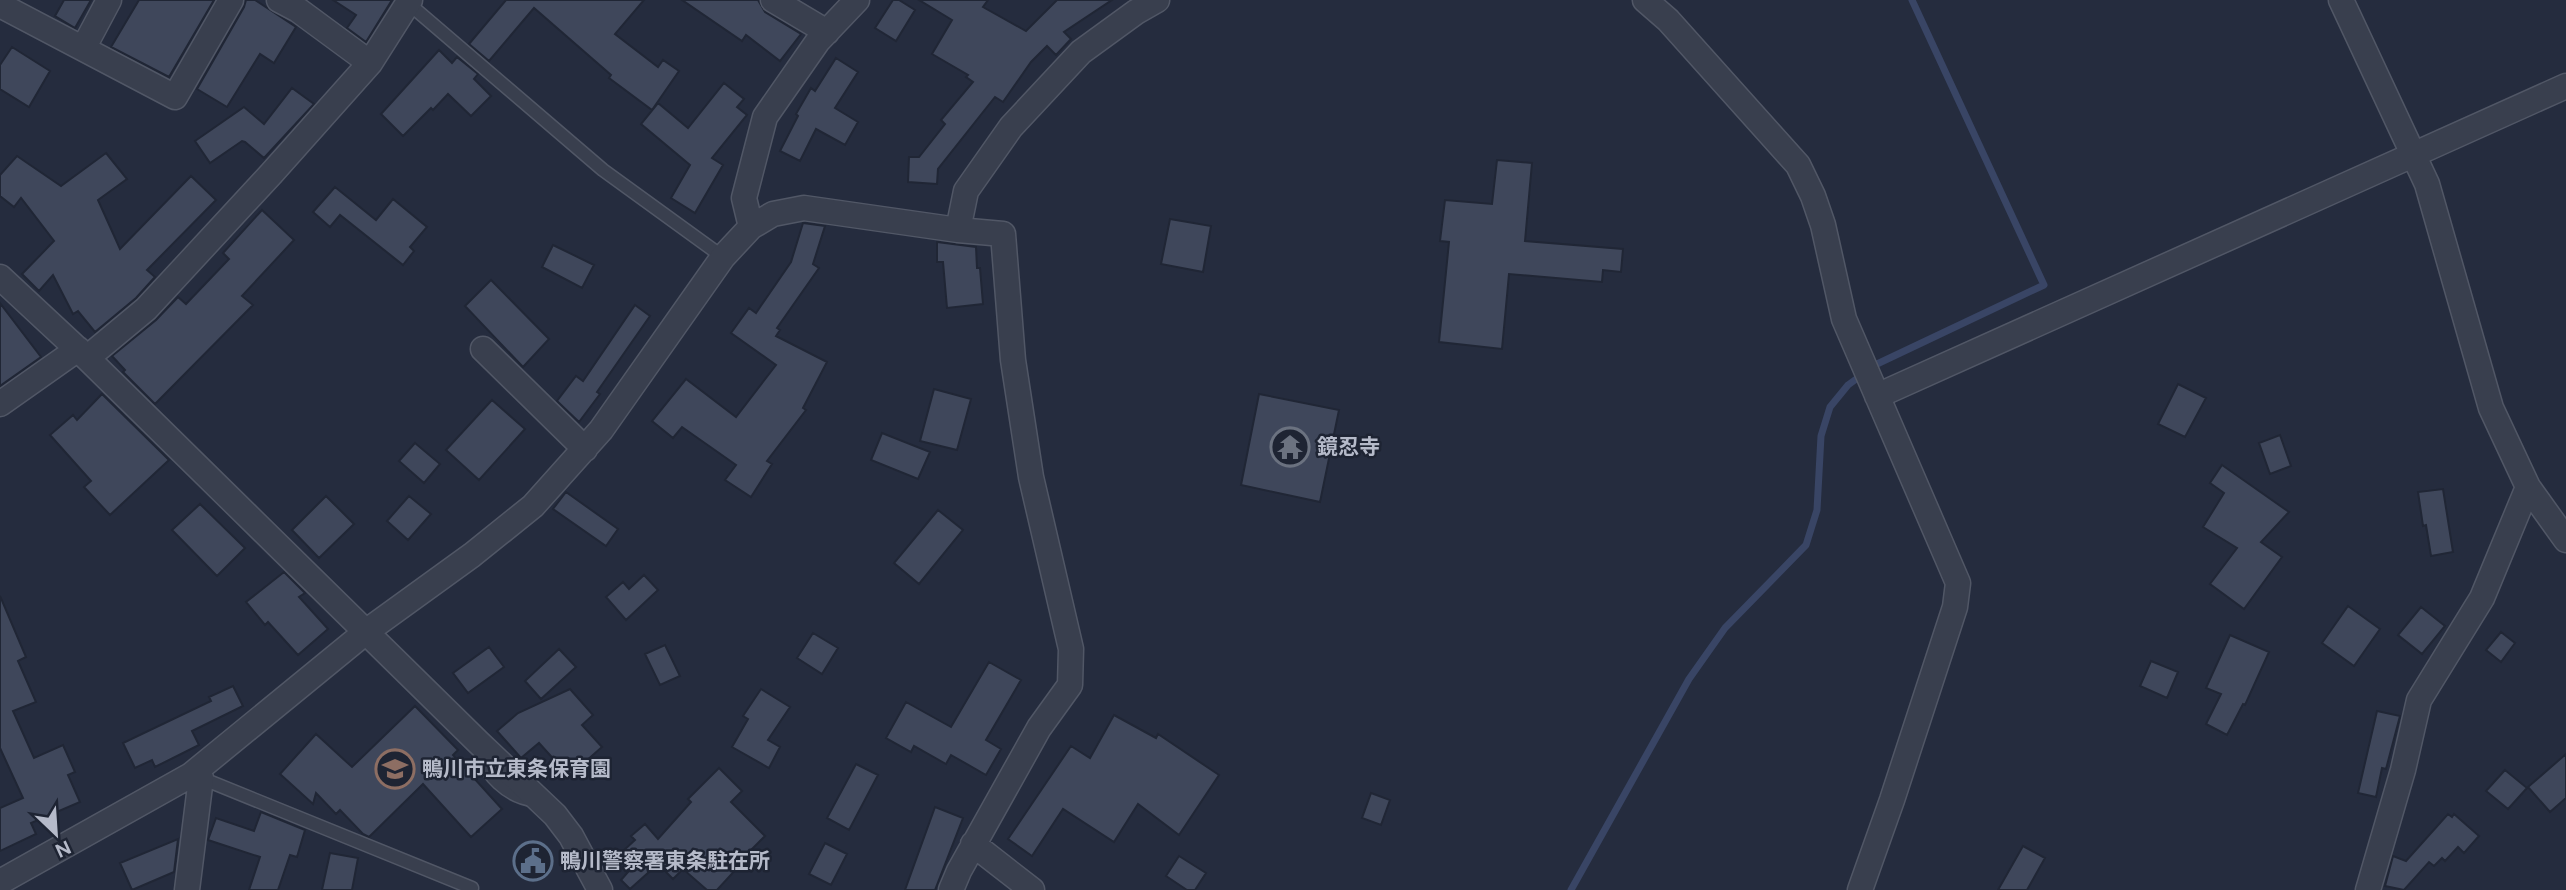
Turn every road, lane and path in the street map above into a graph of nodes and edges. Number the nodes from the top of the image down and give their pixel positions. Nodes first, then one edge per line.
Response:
1 (109, 0) edge
2 (231, 0) edge
3 (279, 0) edge
4 (773, 0) edge
5 (857, 0) edge
6 (1157, 0) edge
7 (1645, 0) edge
8 (2341, 0) edge
9 (409, 1) edge
10 (0, 5) edge
11 (827, 32) junction
12 (84, 47) junction
13 (370, 63) junction
14 (2566, 86) edge
15 (2412, 156) junction
16 (751, 227) junction
17 (958, 230) junction
18 (723, 257) junction
19 (0, 277) edge
20 (483, 349) dead end
21 (82, 353) junction
22 (1870, 381) junction
23 (0, 404) edge
24 (585, 449) junction
25 (2528, 487) junction
26 (2566, 540) edge
27 (367, 631) junction
28 (196, 777) junction
29 (973, 844) junction
30 (0, 882) edge
31 (472, 888) dead end
32 (187, 890) edge
33 (600, 890) edge
34 (951, 890) edge
35 (1032, 890) edge
36 (1860, 890) edge
37 (2368, 890) edge

1 - 12 street
2 - 12 street
3 - 13 street
4 - 11 street
5 - 11 street
6 - 17 street
7 - 22 street
8 - 15 street
9 - 13 street
9 - 18 lane
10 - 12 street
11 - 16 street
13 - 21 street
14 - 15 street
15 - 22 street
15 - 25 street
16 - 17 street
16 - 18 street
17 - 29 street
18 - 24 street
19 - 21 street
20 - 24 street
21 - 23 street
21 - 27 street
22 - 36 street
24 - 27 street
25 - 26 street
25 - 37 street
27 - 28 street
27 - 33 street
28 - 30 street
28 - 31 lane
28 - 32 street
29 - 34 street
29 - 35 street

